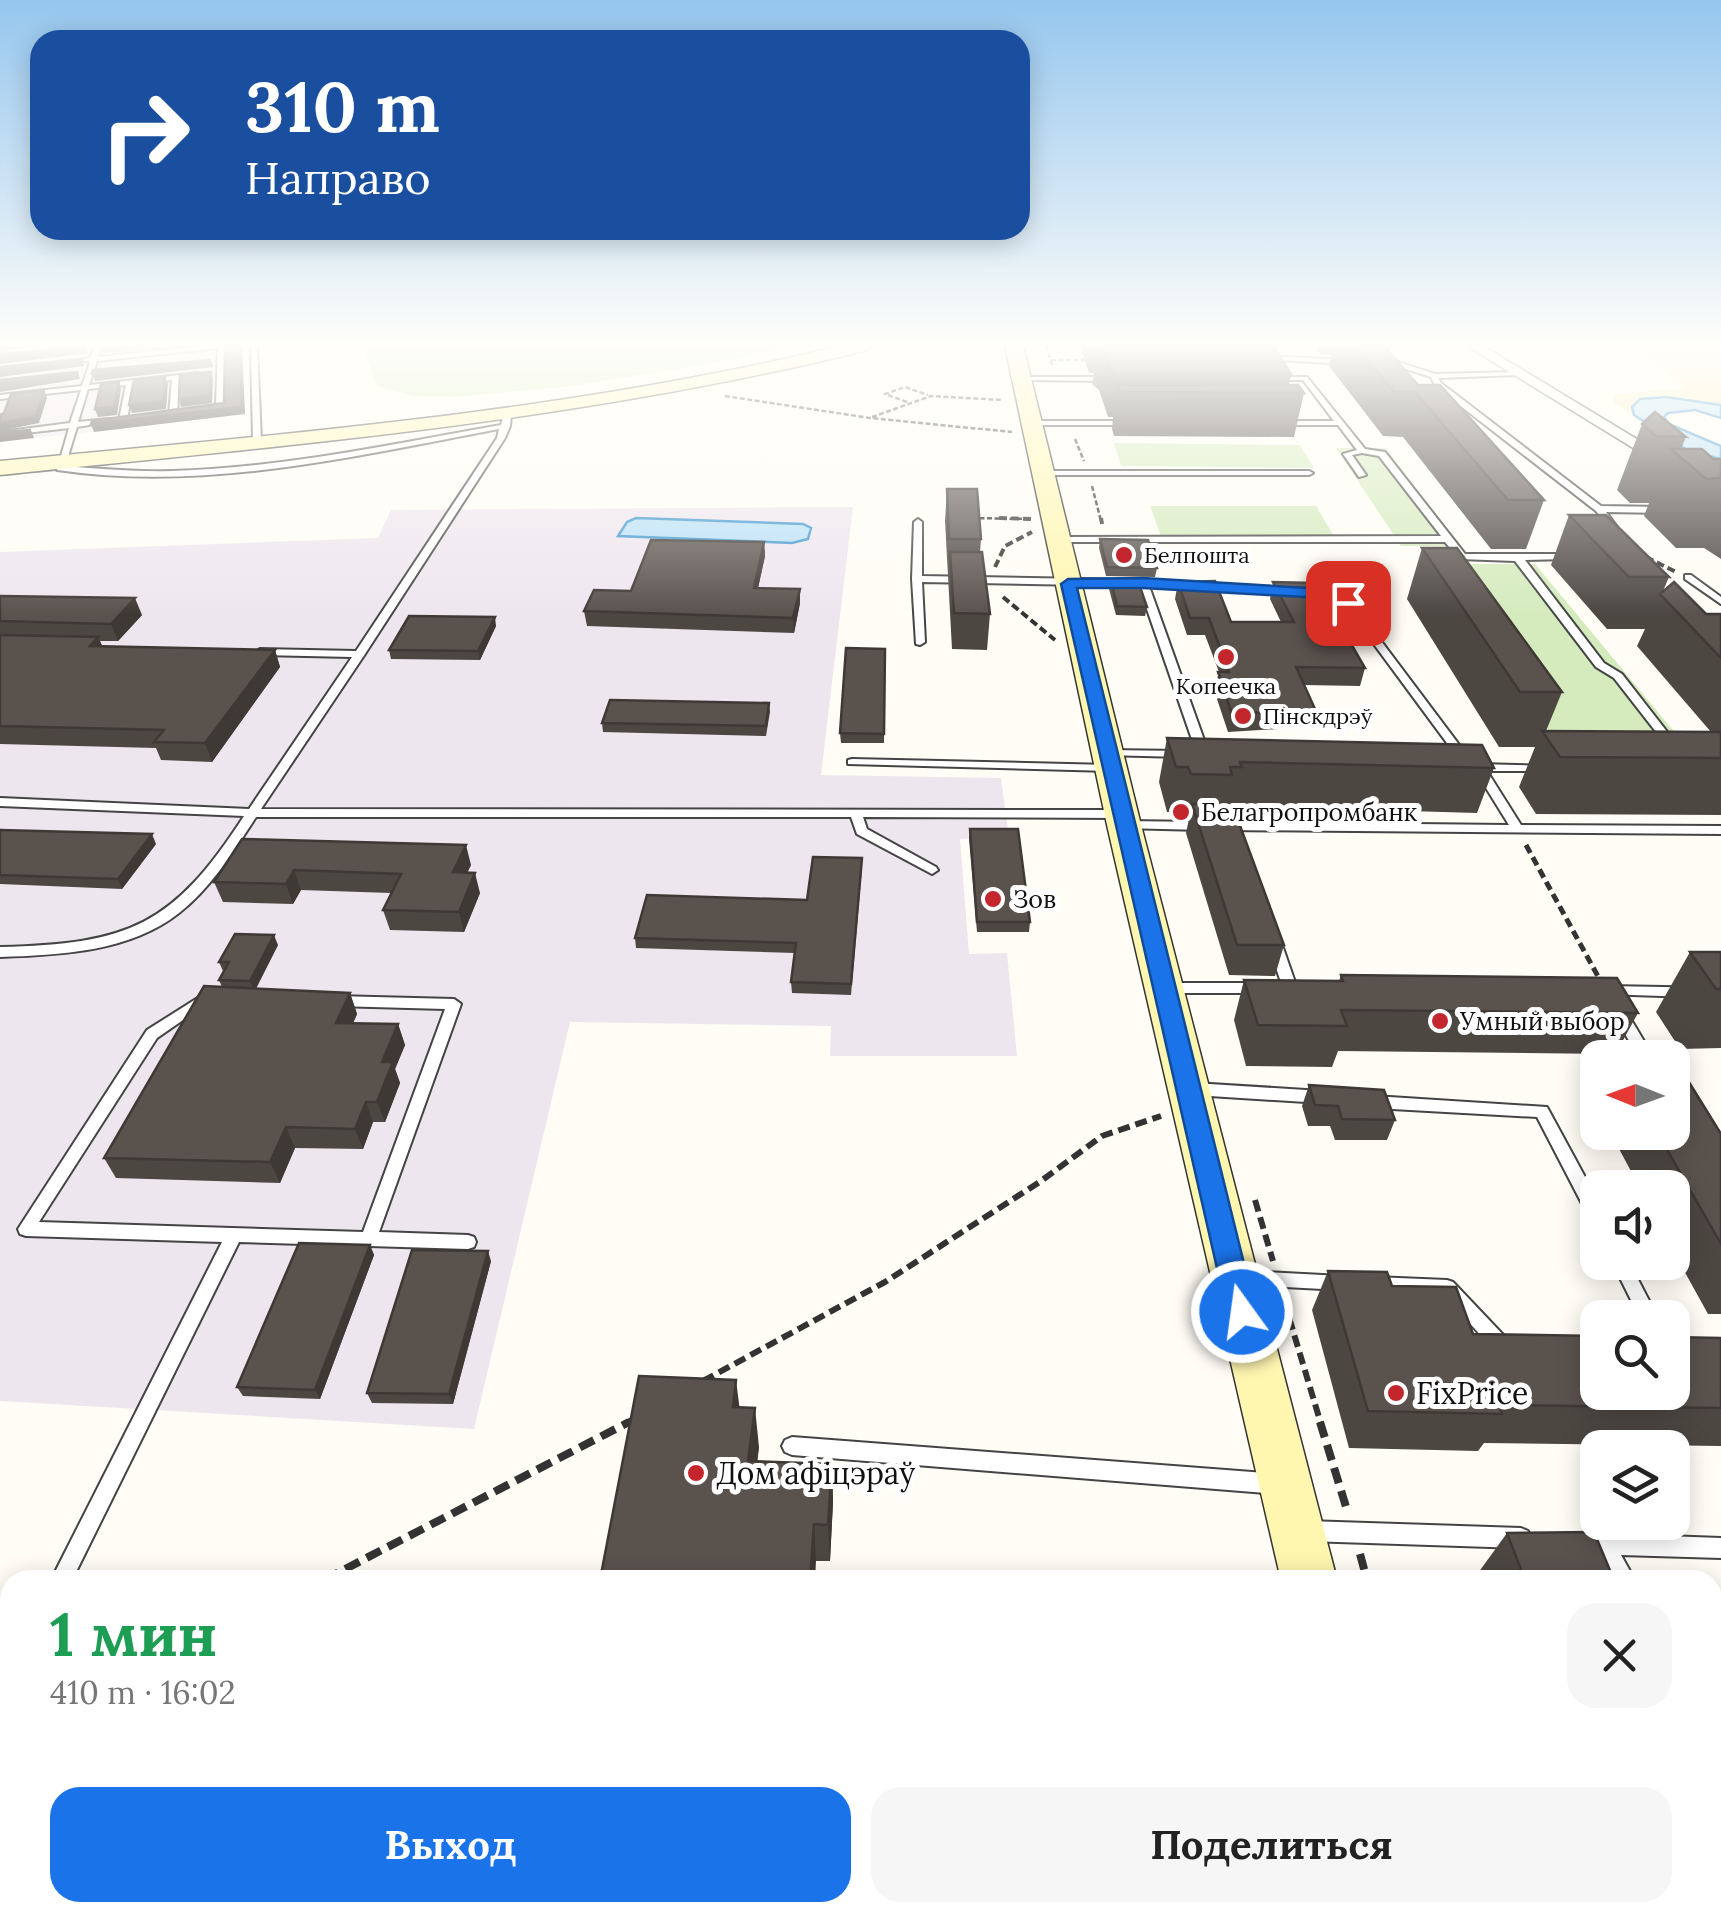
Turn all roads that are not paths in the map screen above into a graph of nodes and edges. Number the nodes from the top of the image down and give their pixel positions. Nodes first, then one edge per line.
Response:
1 (71, 436) edge
2 (257, 436) edge
3 (324, 436) edge
4 (427, 436) edge
5 (497, 436) edge
6 (1035, 436) edge
7 (1350, 436) edge
8 (1504, 436) edge
9 (1621, 436) edge
10 (257, 441) junction
11 (1362, 451) junction
12 (63, 462) junction
13 (0, 468) edge
14 (1310, 472) dead end
15 (1043, 473) junction
16 (1362, 475) dead end
17 (1721, 496) edge
18 (1599, 509) junction
19 (1669, 510) dead end
20 (918, 522) road end
21 (1069, 540) junction
22 (1448, 540) junction
23 (1630, 550) edge
24 (1585, 555) edge
25 (1518, 558) junction
26 (1688, 578) road end
27 (916, 579) junction
28 (1056, 583) junction
29 (1143, 583) junction
30 (1721, 601) edge
31 (920, 642) dead end
32 (240, 651) edge
33 (360, 654) junction
34 (1678, 753) edge
35 (1204, 755) junction
36 (1224, 755) edge
37 (1443, 757) edge
38 (1462, 757) junction
39 (1109, 761) junction
40 (852, 762) dead end
41 (1479, 768) junction
42 (1556, 768) edge
43 (0, 802) edge
44 (252, 813) junction
45 (856, 813) junction
46 (1123, 820) junction
47 (1233, 826) junction
48 (1518, 829) junction
49 (1721, 830) edge
50 (1239, 844) edge
51 (932, 870) dead end
52 (1271, 934) edge
53 (0, 952) edge
54 (1164, 988) junction
55 (1290, 988) junction
56 (1310, 988) edge
57 (1586, 991) edge
58 (1606, 991) junction
59 (1721, 993) edge
60 (224, 999) edge
61 (320, 1001) edge
62 (1636, 1040) edge
63 (1334, 1098) edge
64 (1352, 1100) edge
65 (1174, 1102) junction
66 (1580, 1184) edge
67 (233, 1236) junction
68 (368, 1240) junction
69 (468, 1242) dead end
70 (1233, 1278) junction
71 (1521, 1347) edge
72 (792, 1446) dead end
73 (1284, 1484) junction
74 (1296, 1531) junction
75 (1602, 1544) junction
76 (1721, 1548) edge
77 (66, 1570) edge
78 (1306, 1570) edge
79 (1619, 1570) edge

1 - 12 lane
2 - 10 lane
3 - 10 main road
4 - 12 lane
5 - 33 lane
6 - 15 main road
7 - 11 lane
8 - 18 lane
9 - 17 street
10 - 12 main road
11 - 16 lane
11 - 22 lane
12 - 13 main road
14 - 15 lane
15 - 21 main road
18 - 19 lane
18 - 23 lane
20 - 27 lane
21 - 22 lane
21 - 28 main road
22 - 25 lane
24 - 25 lane
25 - 34 lane
26 - 30 lane
27 - 28 lane
27 - 31 lane
28 - 29 lane
28 - 39 main road
29 - 35 lane
29 - 38 lane
32 - 33 lane
33 - 44 lane
35 - 36 lane
35 - 39 lane
37 - 38 lane
38 - 41 lane
39 - 40 lane
39 - 46 main road
41 - 42 lane
41 - 48 lane
43 - 44 lane
44 - 45 lane
44 - 53 lane
45 - 46 lane
45 - 51 lane
46 - 47 lane
46 - 54 main road
47 - 48 lane
47 - 50 lane
48 - 49 lane
52 - 55 lane
54 - 55 lane
54 - 65 main road
55 - 56 lane
57 - 58 lane
58 - 59 lane
58 - 62 lane
60 - 67 lane
61 - 68 lane
63 - 65 lane
64 - 66 lane
65 - 70 main road
67 - 68 lane
67 - 77 lane
68 - 69 lane
70 - 71 lane
70 - 73 main road
72 - 73 lane
73 - 74 main road
74 - 75 lane
74 - 78 main road
75 - 76 lane
75 - 79 lane

